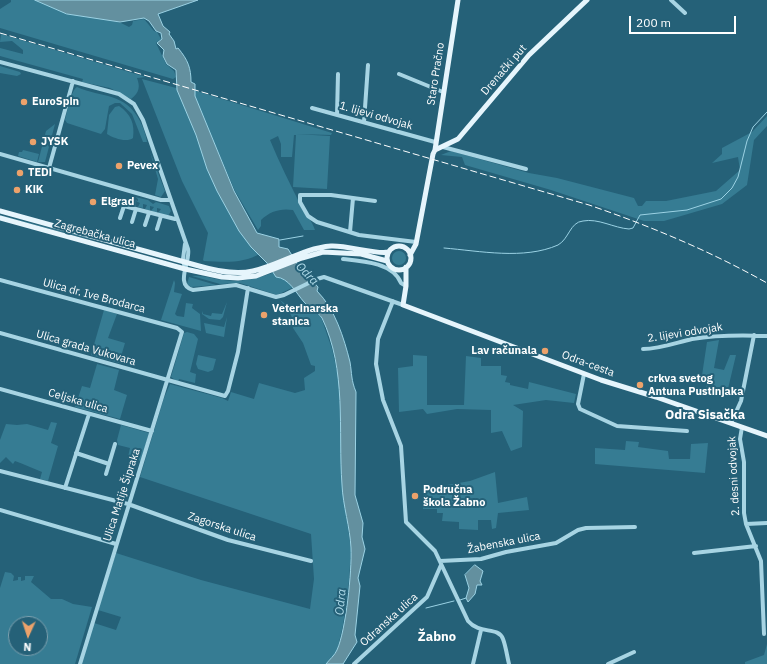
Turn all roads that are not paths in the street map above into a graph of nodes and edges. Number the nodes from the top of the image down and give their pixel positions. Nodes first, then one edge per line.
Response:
1 (458, 0) edge
2 (587, 0) edge
3 (672, 0) edge
4 (685, 13) dead end
5 (0, 62) edge
6 (368, 65) dead end
7 (338, 74) dead end
8 (399, 74) dead end
9 (73, 81) junction
10 (443, 92) junction
11 (312, 108) dead end
12 (337, 115) junction
13 (364, 122) junction
14 (435, 142) junction
15 (443, 147) junction
16 (435, 150) junction
17 (0, 154) edge
18 (49, 168) junction
19 (526, 169) dead end
20 (353, 198) junction
21 (171, 200) junction
22 (375, 201) dead end
23 (136, 209) junction
24 (0, 212) edge
25 (149, 213) junction
26 (161, 216) junction
27 (0, 218) edge
28 (120, 218) dead end
29 (175, 219) dead end
30 (132, 222) dead end
31 (145, 225) dead end
32 (157, 229) dead end
33 (350, 232) junction
34 (416, 243) junction
35 (405, 248) junction
36 (388, 252) junction
37 (410, 254) junction
38 (300, 255) junction
39 (343, 259) dead end
40 (387, 261) junction
41 (185, 262) junction
42 (406, 267) junction
43 (185, 269) junction
44 (395, 269) junction
45 (261, 271) junction
46 (405, 279) junction
47 (0, 280) edge
48 (406, 286) junction
49 (248, 288) junction
50 (393, 301) junction
51 (404, 305) junction
52 (182, 331) joint
53 (0, 333) edge
54 (754, 335) junction
55 (767, 336) edge
56 (643, 349) dead end
57 (584, 374) junction
58 (168, 381) junction
59 (0, 389) edge
60 (89, 414) junction
61 (731, 423) junction
62 (742, 427) junction
63 (152, 431) junction
64 (687, 431) dead end
65 (767, 436) edge
66 (115, 444) dead end
67 (76, 453) junction
68 (109, 464) junction
69 (0, 471) edge
70 (106, 474) dead end
71 (65, 488) junction
72 (128, 504) junction
73 (0, 510) edge
74 (767, 523) edge
75 (746, 524) junction
76 (635, 527) dead end
77 (116, 544) junction
78 (756, 546) junction
79 (694, 553) dead end
80 (312, 561) dead end
81 (441, 563) junction
82 (481, 630) junction
83 (764, 634) dead end
84 (634, 652) dead end
85 (80, 664) edge
86 (354, 664) edge
87 (473, 664) edge
88 (509, 664) edge
89 (608, 664) edge

1 - 10 main road, Staro Pračno
2 - 15 main road, Drenački put
3 - 4 street
5 - 9 street
6 - 13 street
7 - 12 street
8 - 10 street
9 - 18 street
9 - 21 street
10 - 14 main road, Staro Pračno
11 - 12 street, 1. lijevi odvojak
12 - 13 street, 1. lijevi odvojak
13 - 14 street, 1. lijevi odvojak
14 - 16 main road, Staro Pračno
15 - 16 main road, Drenački put
15 - 19 street
16 - 34 main road, Staro Pračno
17 - 18 street
18 - 21 street
20 - 22 street
20 - 33 street
20 - 33 street
21 - 41 street
23 - 25 street
23 - 28 street
23 - 30 street
24 - 41 main road, Zagrebačka ulica
25 - 26 street
25 - 31 street
26 - 29 street
26 - 32 street
27 - 43 main road, Zagrebačka ulica
33 - 34 street
34 - 35 main road
34 - 37 main road
35 - 36 main road
35 - 37 main road
36 - 38 main road
36 - 40 main road
37 - 42 main road
38 - 40 main road
38 - 45 main road
39 - 48 street
40 - 44 main road
41 - 43 street
41 - 45 main road, Zagrebačka ulica
42 - 44 main road
42 - 46 main road
43 - 45 main road, Zagrebačka ulica
43 - 49 street
44 - 46 main road
46 - 48 main road
47 - 52 street, Ulica dr. Ive Brodarca
48 - 51 main road
49 - 50 street, Odra-cesta
49 - 58 street, Ulica grada Vukovara
50 - 51 street, Odra-cesta
50 - 81 street
51 - 57 main road, Odra-cesta
52 - 58 street, Ulica Matije Šipraka
53 - 58 street, Ulica grada Vukovara
54 - 55 street, 2. lijevi odvojak
54 - 56 street, 2. lijevi odvojak
54 - 61 street
57 - 61 main road, Odra-cesta
57 - 64 street
58 - 63 street, Ulica Matije Šipraka
59 - 60 street, Celjska ulica
60 - 63 street, Celjska ulica
60 - 67 street
61 - 62 main road, Odra-cesta
62 - 65 main road, Odra-cesta
62 - 75 street, 2. desni odvojak
63 - 72 street, Ulica Matije Šipraka
66 - 68 street
67 - 68 street
67 - 71 street
68 - 70 street
69 - 71 street, Zagorska ulica
71 - 72 street, Zagorska ulica
72 - 77 street, Ulica Matije Šipraka
72 - 80 street, Zagorska ulica
73 - 77 street
74 - 75 street, 2. desni odvojak
75 - 78 street, 2. desni odvojak
76 - 81 street, Žabenska ulica
77 - 85 street, Ulica Matije Šipraka
78 - 79 street
78 - 83 street, 2. desni odvojak
81 - 82 street
81 - 86 street, Odranska ulica
82 - 87 street
82 - 88 street
84 - 89 street

